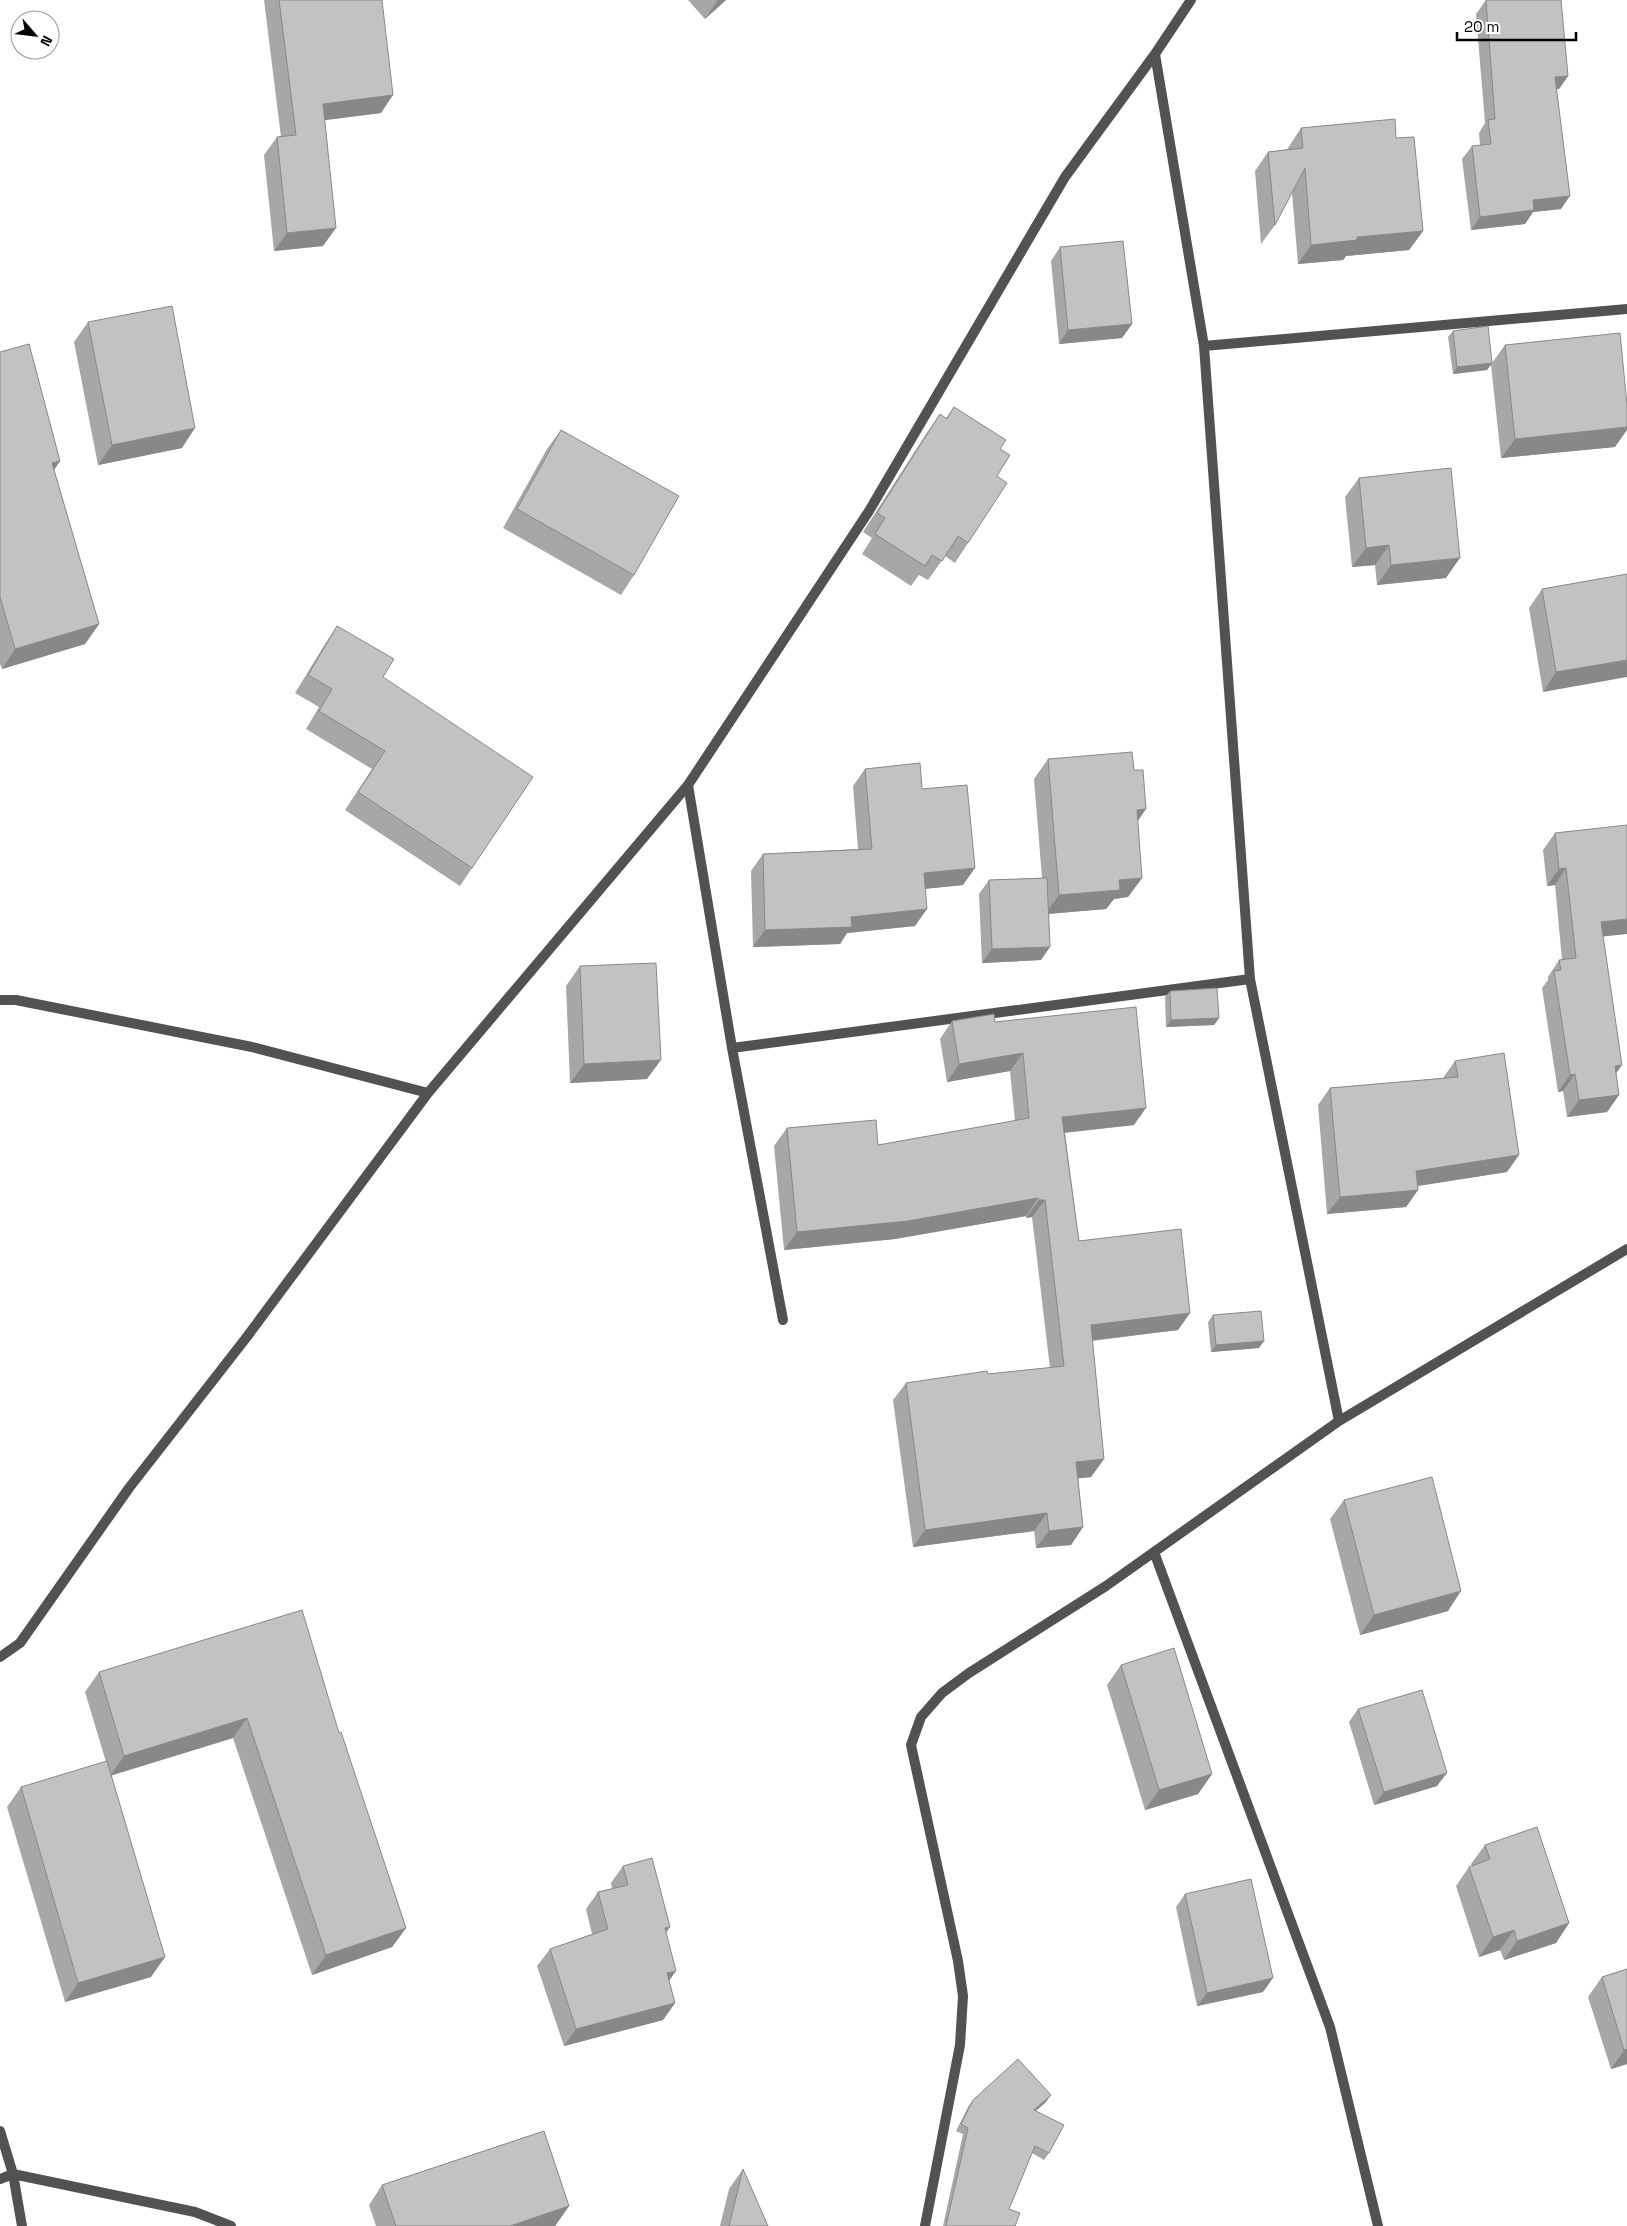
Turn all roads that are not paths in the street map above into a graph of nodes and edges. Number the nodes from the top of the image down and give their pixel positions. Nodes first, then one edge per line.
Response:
1 (1191, 0) edge
2 (1156, 54) junction
3 (1627, 309) edge
4 (1204, 346) junction
5 (688, 785) junction
6 (1250, 979) junction
7 (0, 1000) edge
8 (732, 1048) junction
9 (428, 1093) junction
10 (1627, 1249) edge
11 (783, 1320) dead end
12 (1339, 1421) junction
13 (1154, 1552) junction
14 (0, 1657) edge
15 (0, 2131) edge
16 (13, 2174) junction
17 (0, 2179) edge
18 (22, 2226) edge
19 (230, 2226) edge
20 (925, 2226) edge
21 (1378, 2226) edge

1 - 2 street
2 - 4 street
2 - 5 street
3 - 4 street
4 - 6 street
5 - 8 street
5 - 9 street
6 - 8 street
6 - 12 street
7 - 9 street
8 - 11 street
9 - 14 street
10 - 12 street
12 - 13 street
13 - 20 street
13 - 21 street
15 - 16 street
16 - 17 street
16 - 18 street
16 - 19 street

